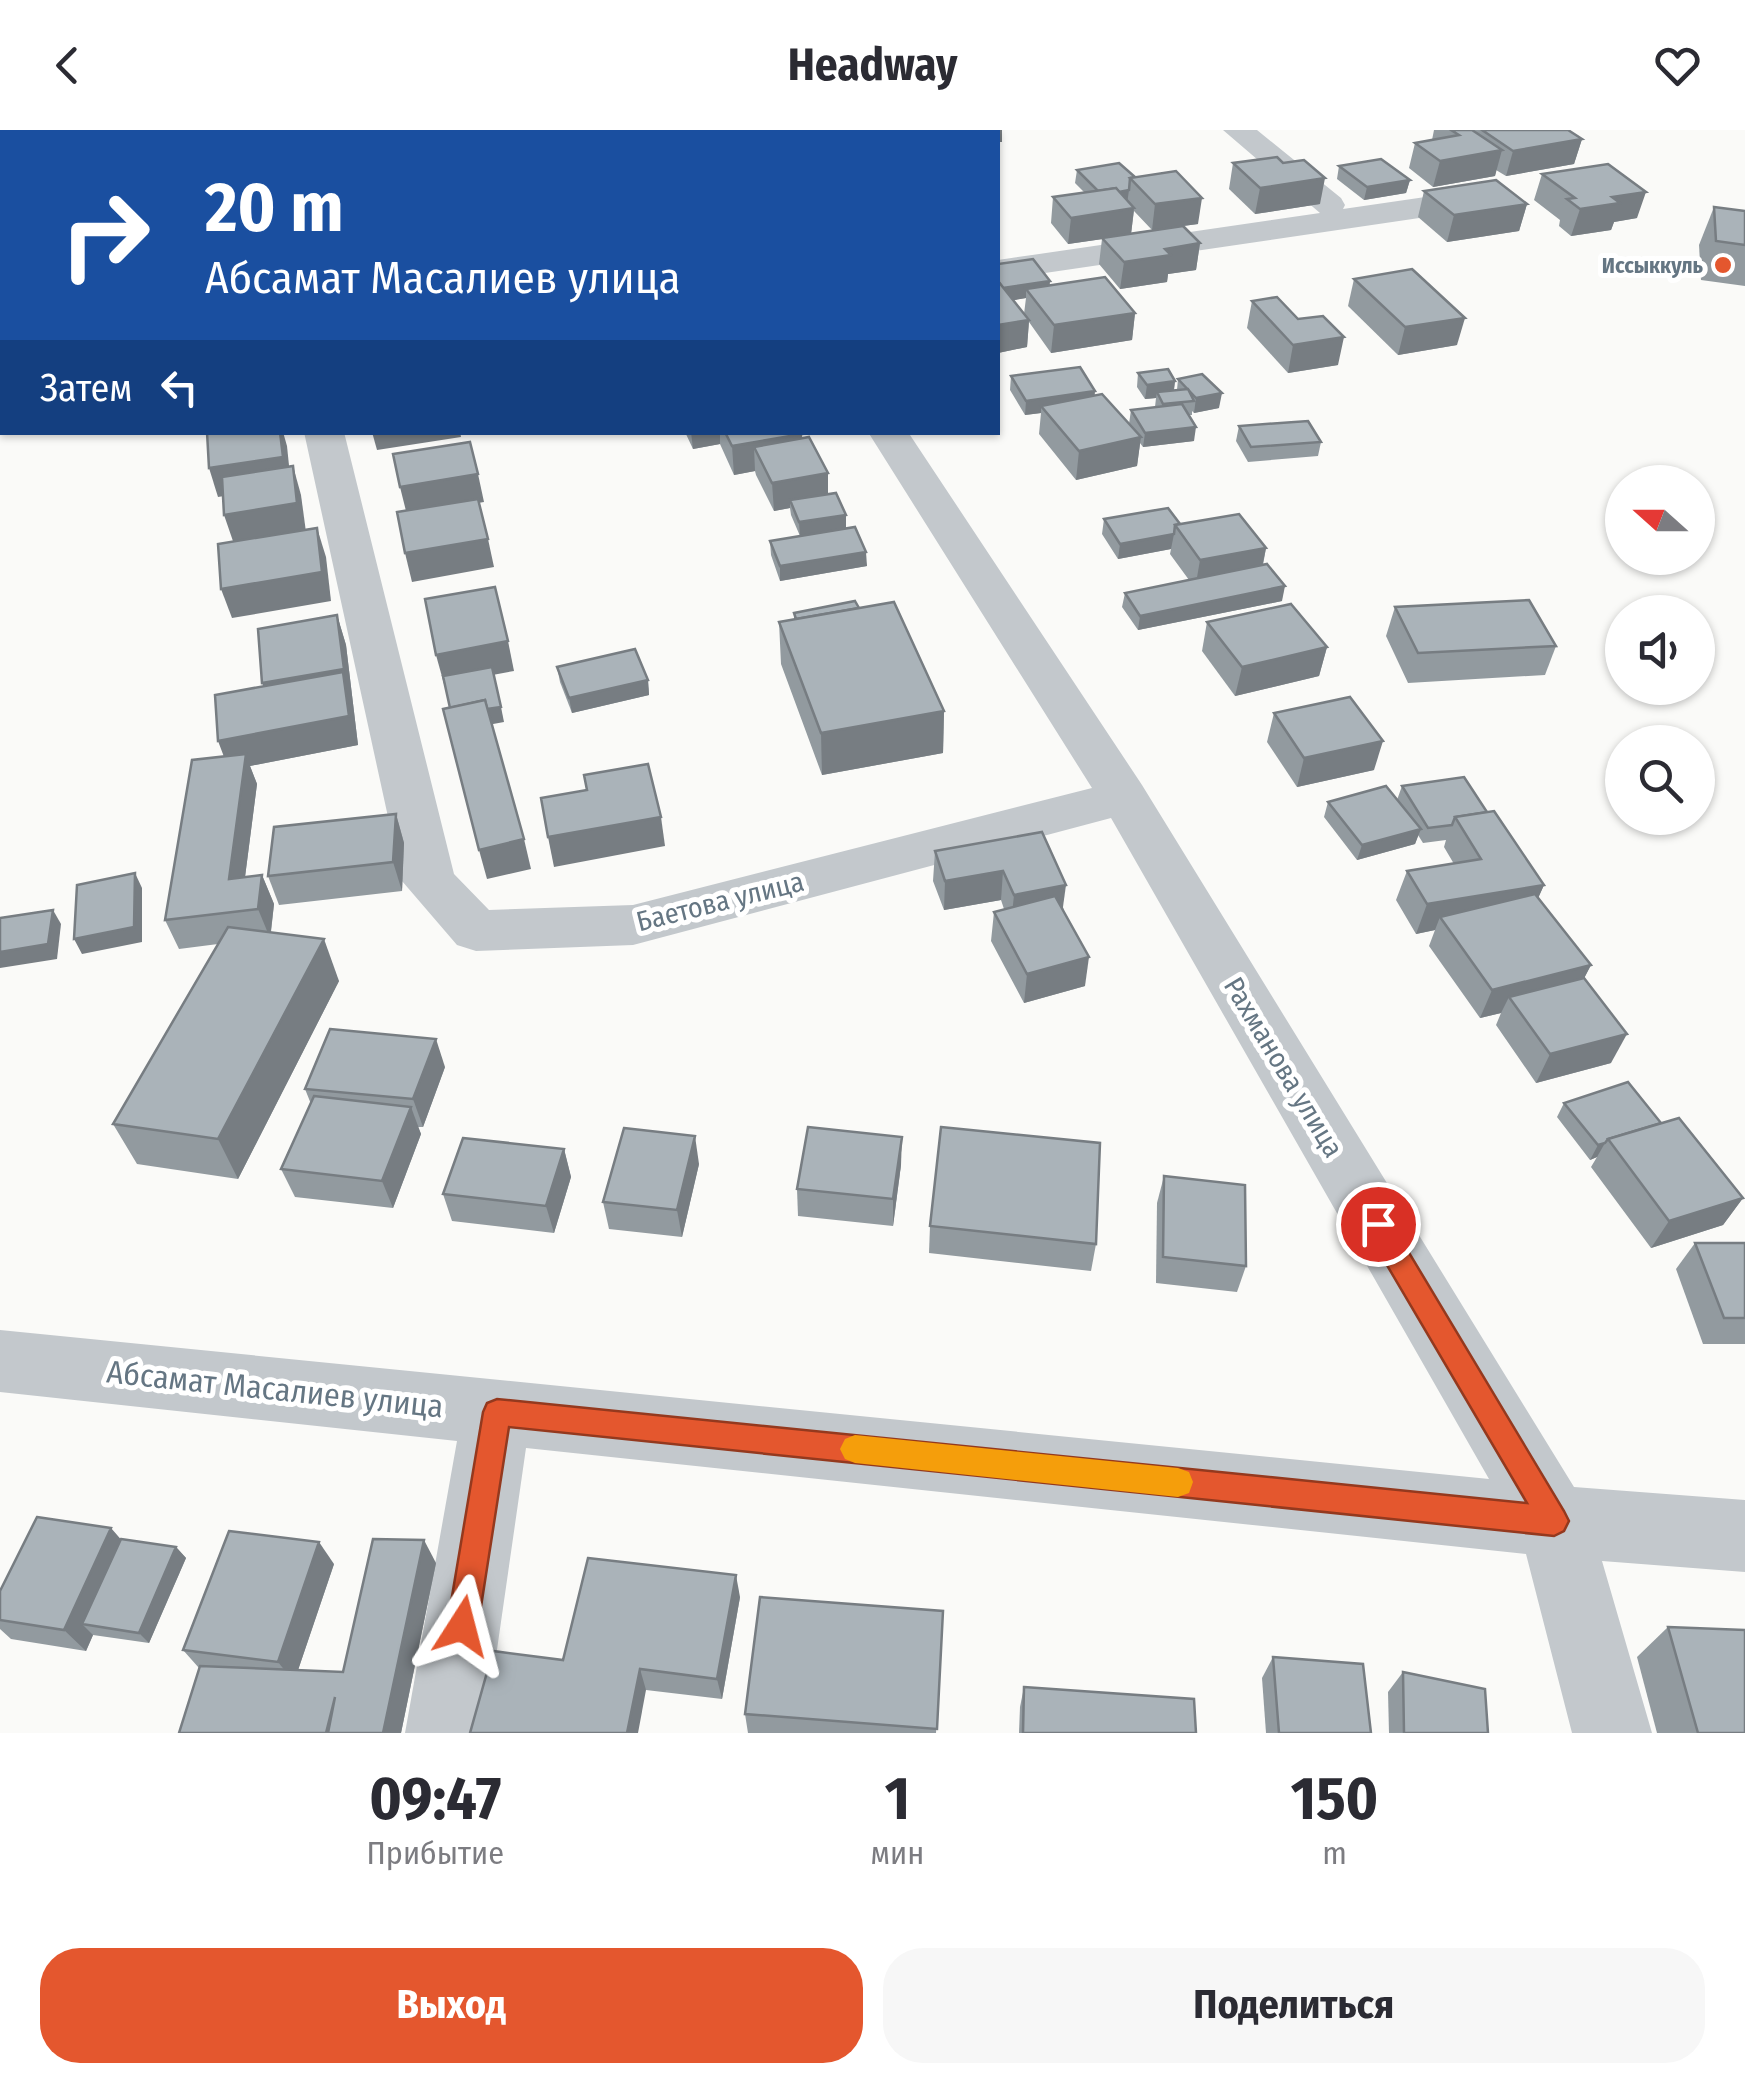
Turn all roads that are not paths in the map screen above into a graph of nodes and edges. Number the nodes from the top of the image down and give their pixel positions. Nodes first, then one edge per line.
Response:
1 (1238, 130) edge
2 (1494, 197) edge
3 (1346, 220) junction
4 (1000, 270) edge
5 (325, 435) edge
6 (890, 435) edge
7 (1124, 796) junction
8 (0, 1361) edge
9 (497, 1412) junction
10 (1554, 1521) junction
11 (1745, 1536) edge
12 (445, 1733) edge
13 (1612, 1733) edge

1 - 3 street
2 - 3 street
3 - 4 street
5 - 7 street, Баетова улица
6 - 7 street, Рахманова улица
7 - 10 street, Рахманова улица
8 - 9 street, Абсамат Масалиев улица
9 - 10 street, Абсамат Масалиев улица
9 - 12 street
10 - 11 street, Абсамат Масалиев улица
10 - 13 street, Рахманова улица

